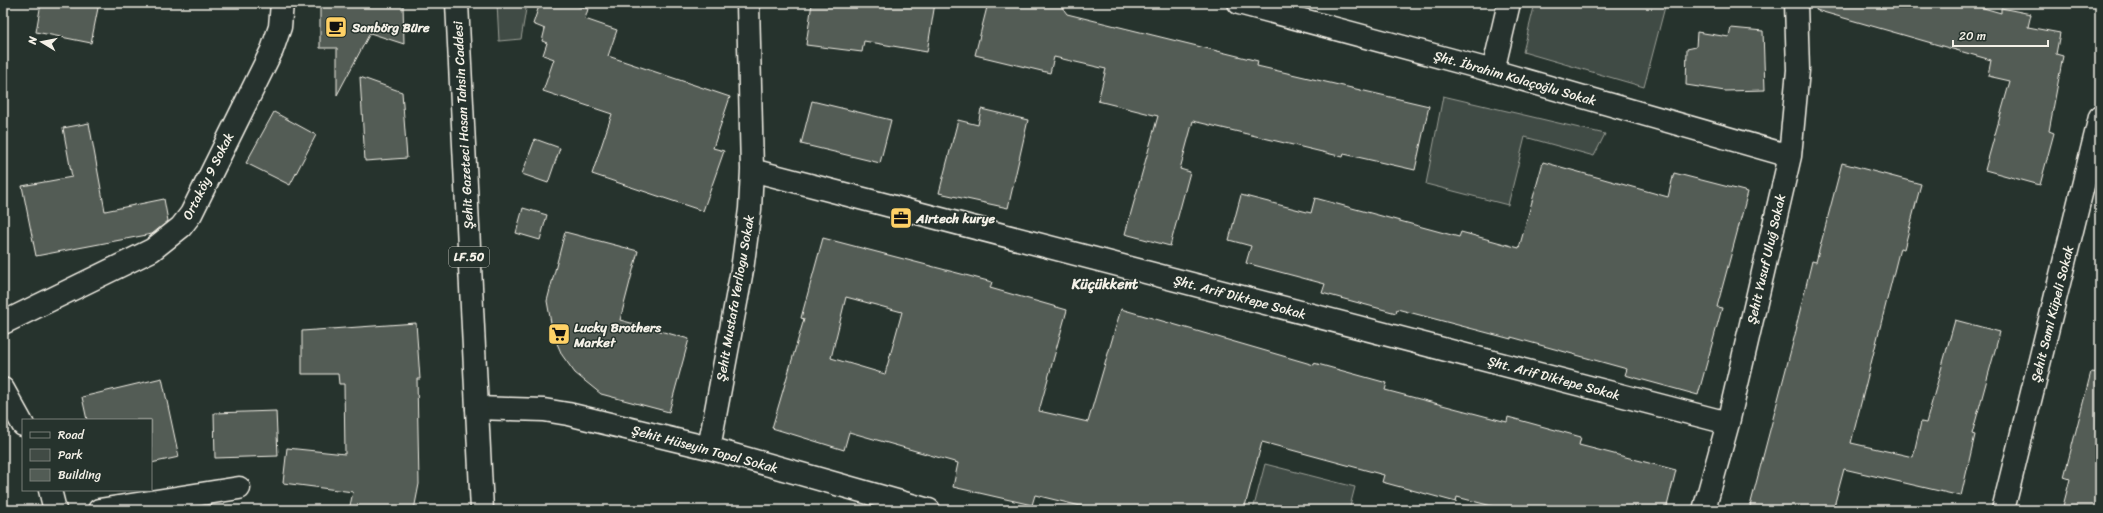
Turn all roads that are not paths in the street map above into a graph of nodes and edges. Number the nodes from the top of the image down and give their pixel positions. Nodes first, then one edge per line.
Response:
1 (282, 3) edge
2 (457, 3) edge
3 (748, 3) edge
4 (1239, 3) edge
5 (1509, 3) edge
6 (1796, 3) edge
7 (1493, 71) junction
8 (2100, 117) edge
9 (1790, 156) junction
10 (752, 170) junction
11 (2094, 173) edge
12 (3, 323) edge
13 (3, 390) edge
14 (477, 408) junction
15 (22, 423) edge
16 (1728, 424) junction
17 (709, 448) junction
18 (238, 488) dead end
19 (50, 491) edge
20 (55, 510) edge
21 (100, 510) edge
22 (482, 510) edge
23 (929, 510) edge
24 (1704, 510) edge
25 (2003, 510) edge

1 - 12 street, Ortaköy 9 Sokak
2 - 14 street, Şehit Gazeteci Hasan Tahsin Caddesi / LF.50
3 - 10 street, Şehit Mustafa Yerliogu Sokak
4 - 7 street, Şht. İbrahim Kolaçoğlu Sokak
5 - 7 street
6 - 9 street, Şehit Yusuf Uluğ Sokak
7 - 9 street, Şht. İbrahim Kolaçoğlu Sokak
8 - 11 street, Şehit Sami Küpeli Sokak
9 - 16 street, Şehit Yusuf Uluğ Sokak
10 - 16 street, Şht. Arif Diktepe Sokak
10 - 17 street, Şehit Mustafa Yerliogu Sokak
11 - 25 street, Şehit Sami Küpeli Sokak
13 - 15 street
14 - 17 street, Şehit Hüseyin Topal Sokak
14 - 22 street, Şehit Gazeteci Hasan Tahsin Caddesi / LF.50
16 - 24 street, Şehit Yusuf Uluğ Sokak
17 - 23 street, Şehit Hüseyin Topal Sokak
18 - 21 street
19 - 20 street

